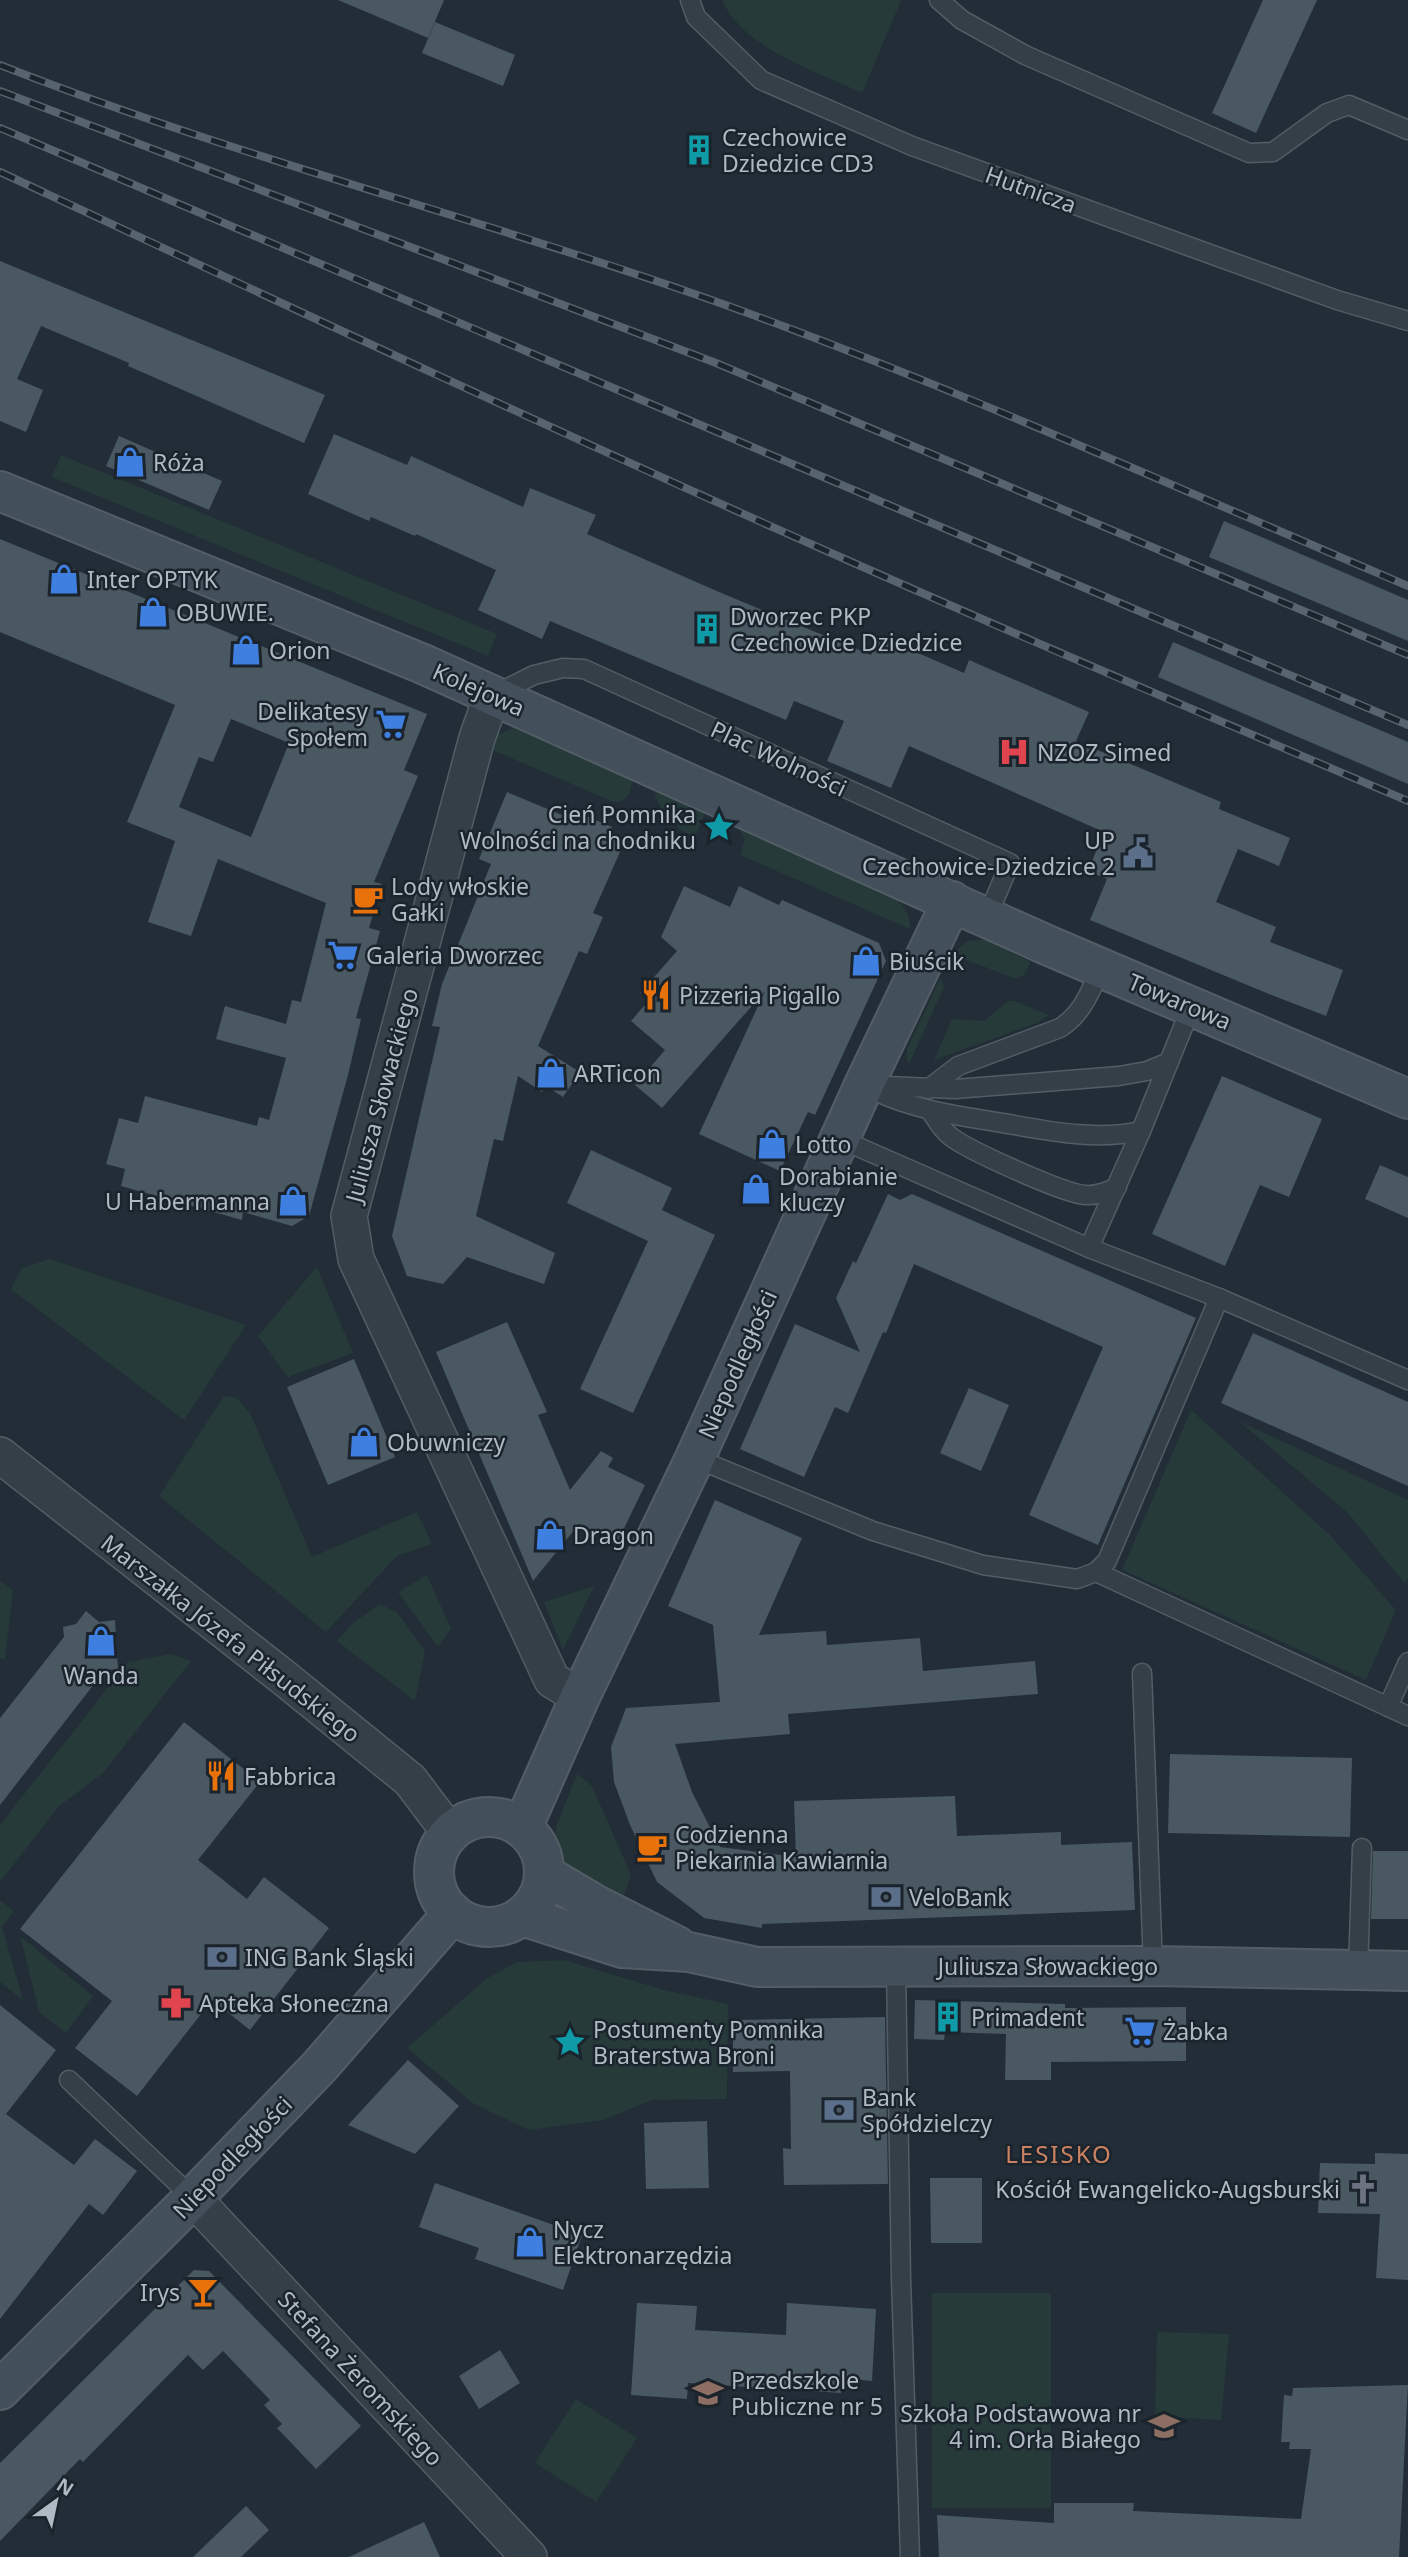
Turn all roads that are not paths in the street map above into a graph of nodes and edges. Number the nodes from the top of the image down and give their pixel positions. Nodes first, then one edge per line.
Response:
1 (690, 0) edge
2 (939, 0) edge
3 (1408, 130) edge
4 (1408, 321) edge
5 (0, 491) edge
6 (492, 696) junction
7 (952, 901) junction
8 (986, 917) junction
9 (1101, 968) junction
10 (1192, 1005) junction
11 (1169, 1062) junction
12 (864, 1085) junction
13 (928, 1089) junction
14 (1408, 1099) edge
15 (930, 1110) junction
16 (1141, 1131) junction
17 (840, 1139) junction
18 (1117, 1187) junction
19 (1089, 1248) junction
20 (1219, 1298) junction
21 (1408, 1380) edge
22 (0, 1455) edge
23 (695, 1458) junction
24 (1096, 1572) junction
25 (1408, 1662) edge
26 (1142, 1673) dead end
27 (580, 1697) junction
28 (1388, 1707) junction
29 (1408, 1716) edge
30 (522, 1828) junction
31 (450, 1833) junction
32 (1362, 1848) dead end
33 (544, 1874) junction
34 (453, 1913) junction
35 (522, 1916) junction
36 (689, 1952) junction
37 (896, 1966) junction
38 (1153, 1966) junction
39 (1358, 1970) junction
40 (1408, 1971) edge
41 (69, 2080) dead end
42 (193, 2199) junction
43 (0, 2390) edge
44 (529, 2557) edge
45 (910, 2557) edge

1 - 4 lane, Hutnicza
2 - 3 lane
5 - 6 street, Kolejowa
6 - 7 street, Kolejowa
6 - 8 lane, Plac Wolności
6 - 27 street, Juliusza Słowackiego
7 - 8 street, Towarowa
7 - 12 street, Niepodległości
8 - 9 street, Towarowa
9 - 10 street, Towarowa
9 - 13 lane
10 - 11 lane
10 - 14 street, Towarowa
11 - 13 lane
11 - 16 lane
12 - 13 lane
12 - 15 lane
12 - 17 street, Niepodległości
15 - 16 lane
15 - 18 lane
16 - 18 lane
17 - 19 lane
17 - 23 street, Niepodległości
18 - 19 lane
19 - 20 lane
20 - 21 lane
20 - 24 lane
22 - 31 street, Marszałka Józefa Piłsudskiego
23 - 24 lane
23 - 27 street, Niepodległości
24 - 28 lane
25 - 28 lane
26 - 38 lane
27 - 30 street, Niepodległości
28 - 29 lane
30 - 31 street
30 - 33 street
31 - 34 street
32 - 39 lane
33 - 35 street
33 - 36 street, Juliusza Słowackiego
34 - 35 street
34 - 42 street, Niepodległości
35 - 36 street, Juliusza Słowackiego
36 - 37 street, Juliusza Słowackiego
37 - 38 street, Juliusza Słowackiego
37 - 45 lane
38 - 39 street, Juliusza Słowackiego
39 - 40 street, Juliusza Słowackiego
41 - 42 lane
42 - 43 street, Niepodległości
42 - 44 street, Stefana Żeromskiego

